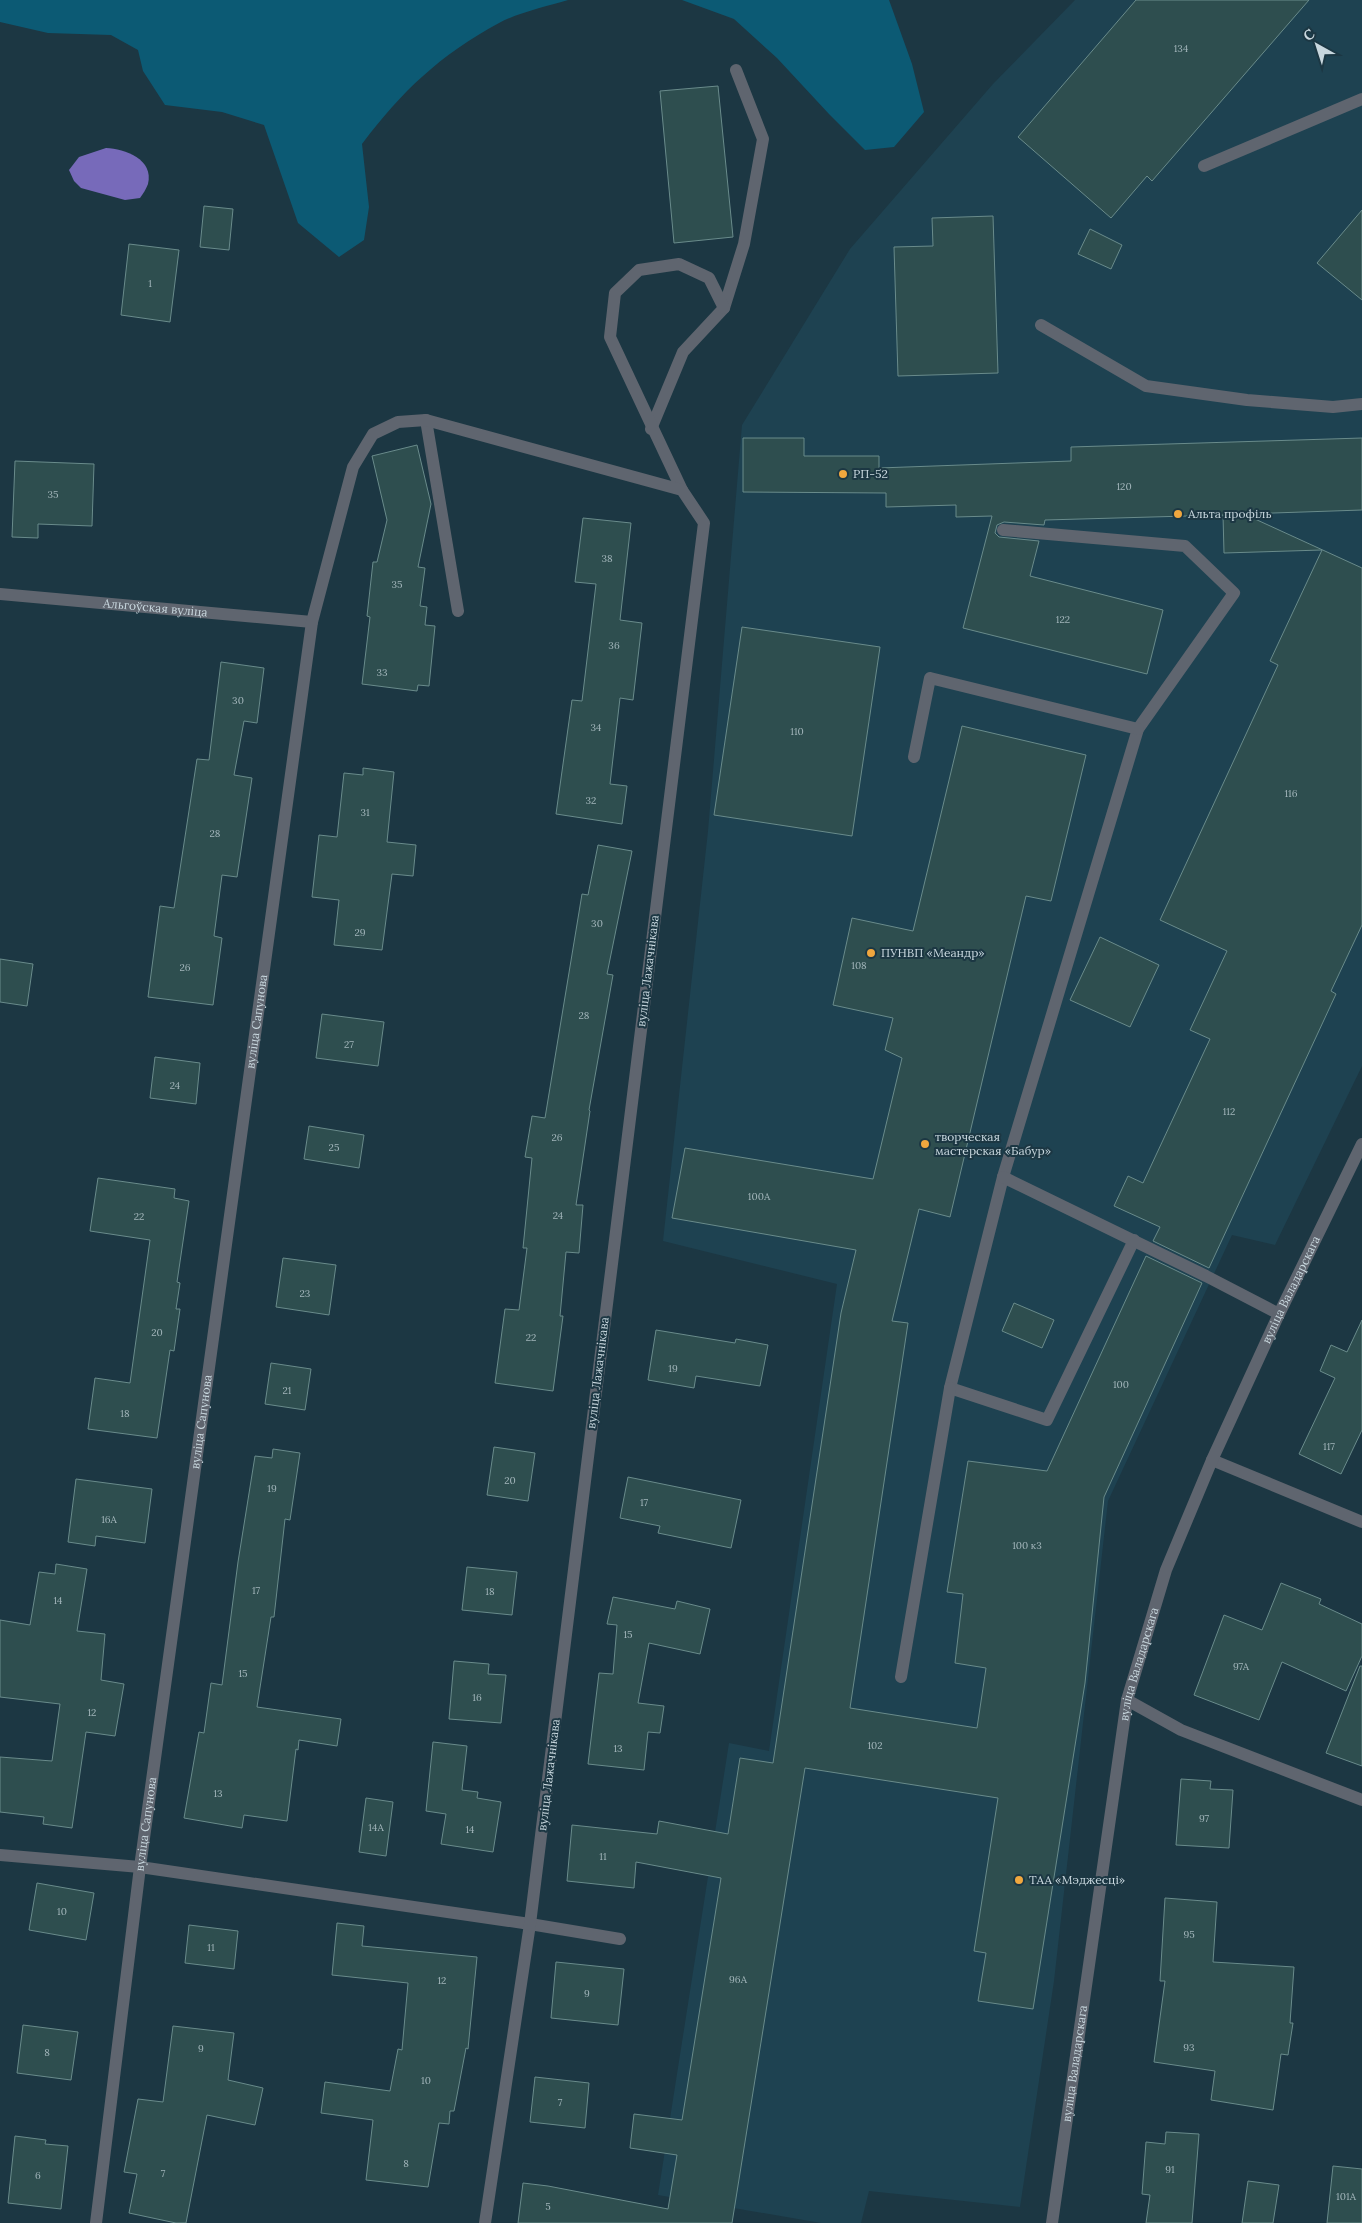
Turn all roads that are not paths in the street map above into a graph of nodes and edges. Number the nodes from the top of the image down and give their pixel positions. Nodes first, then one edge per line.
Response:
1 (736, 70) dead end
2 (1362, 99) edge
3 (1204, 166) dead end
4 (724, 308) junction
5 (1041, 325) dead end
6 (1362, 404) edge
7 (426, 420) junction
8 (651, 429) junction
9 (682, 490) junction
10 (1003, 530) dead end
11 (0, 594) edge
12 (458, 611) dead end
13 (312, 622) junction
14 (1138, 729) junction
15 (914, 757) dead end
16 (1362, 1144) edge
17 (1002, 1177) junction
18 (1134, 1240) junction
19 (1279, 1314) junction
20 (950, 1388) junction
21 (1212, 1460) junction
22 (1362, 1522) edge
23 (901, 1677) dead end
24 (1127, 1700) junction
25 (1362, 1800) edge
26 (0, 1855) edge
27 (140, 1867) junction
28 (530, 1924) junction
29 (620, 1939) dead end
30 (96, 2223) edge
31 (485, 2223) edge
32 (1052, 2223) edge

1 - 4 street
2 - 3 street
4 - 8 street
4 - 8 street
5 - 6 street
7 - 9 street, вуліца Сапунова
7 - 12 street
7 - 13 street, вуліца Сапунова
8 - 9 street
9 - 28 street, вуліца Лажачнікава
10 - 14 street
11 - 13 street, Альгоўская вуліца
13 - 27 street, вуліца Сапунова
14 - 15 street
14 - 17 street
16 - 19 street, вуліца Валадарскага
17 - 18 street
17 - 20 street
18 - 19 street
18 - 20 street
19 - 21 street, вуліца Валадарскага
20 - 23 street
21 - 22 street
21 - 24 street, вуліца Валадарскага
24 - 25 street
24 - 32 street, вуліца Валадарскага
26 - 27 street
27 - 28 street
27 - 30 street, вуліца Сапунова
28 - 29 street
28 - 31 street, вуліца Лажачнікава

